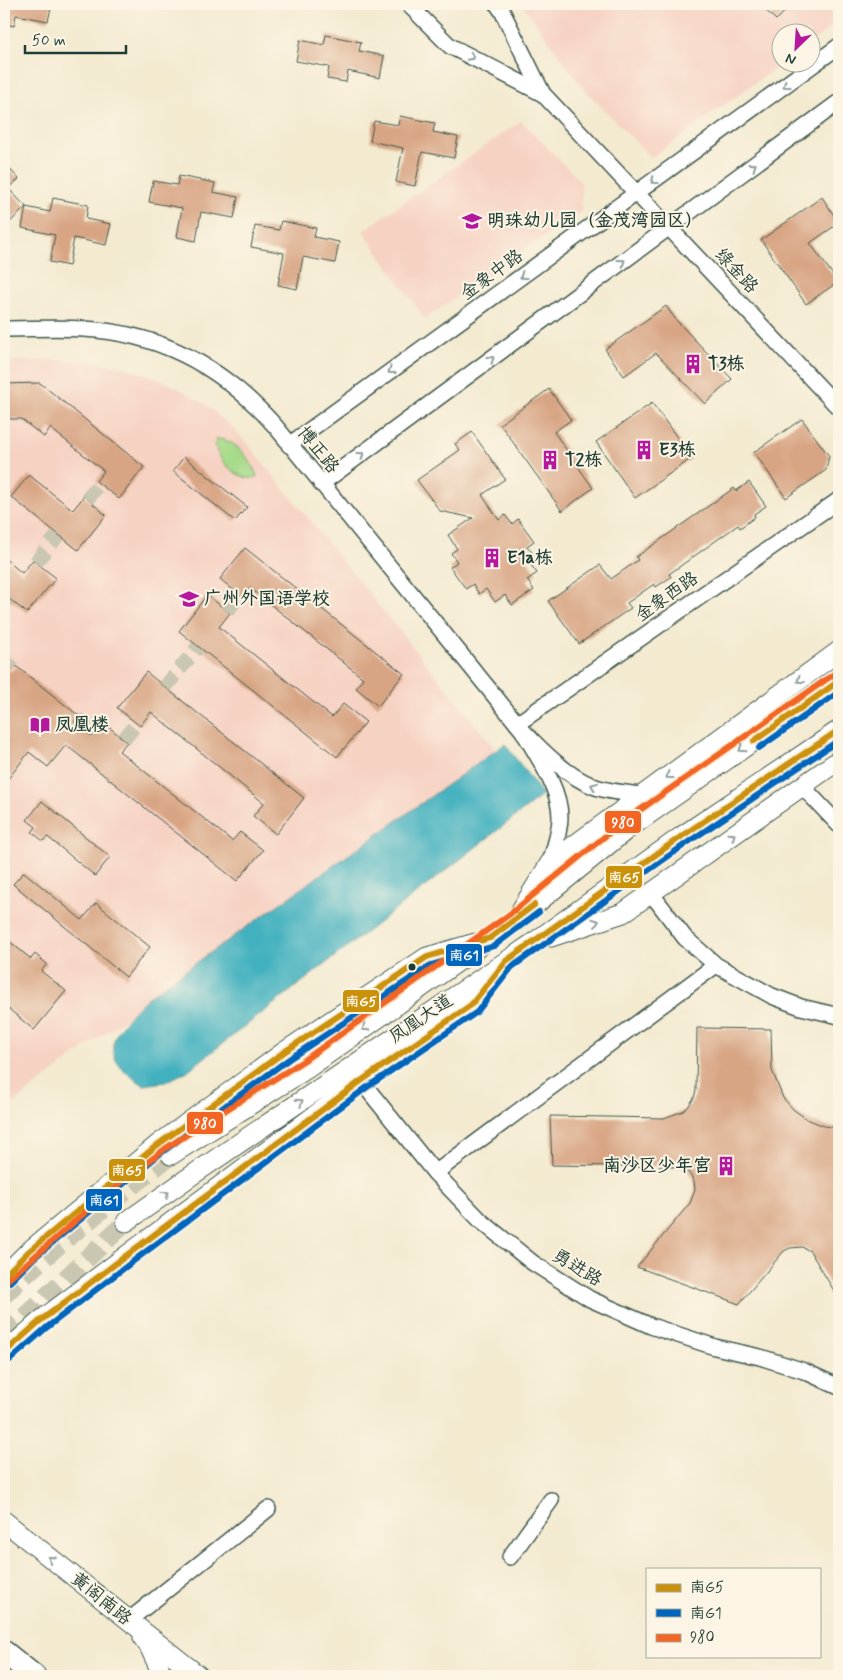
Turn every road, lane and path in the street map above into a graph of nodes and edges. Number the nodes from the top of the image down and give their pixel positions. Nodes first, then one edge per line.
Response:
1 (408, 4) edge
2 (497, 4) edge
3 (839, 46) edge
4 (544, 94) junction
5 (839, 102) edge
6 (637, 193) junction
7 (669, 227) junction
8 (4, 329) edge
9 (839, 408) edge
10 (289, 445) junction
11 (321, 484) junction
12 (839, 500) edge
13 (839, 651) edge
14 (839, 681) edge
15 (520, 728) junction
16 (839, 730) edge
17 (839, 760) edge
18 (802, 786) junction
19 (642, 795) junction
20 (839, 825) edge
21 (550, 863) junction
22 (651, 893) junction
23 (515, 921) junction
24 (490, 938) junction
25 (533, 943) junction
26 (506, 961) junction
27 (716, 965) junction
28 (839, 1016) edge
29 (361, 1081) junction
30 (171, 1155) tunnel mouth
31 (435, 1173) junction
32 (126, 1222) tunnel mouth
33 (4, 1276) edge
34 (4, 1353) edge
35 (839, 1387) edge
36 (551, 1500) dead end
37 (268, 1509) dead end
38 (4, 1521) edge
39 (510, 1557) dead end
40 (128, 1621) junction
41 (4, 1652) edge
42 (34, 1676) edge
43 (163, 1676) edge
44 (199, 1676) edge

1 -> 4 street, 绿金路
2 - 4 street, 绿金路
3 -> 6 street, 金象中路
4 - 6 street, 绿金路
7 -> 5 street
6 - 7 street, 绿金路
6 -> 10 street, 金象中路
7 - 9 street, 绿金路
11 -> 7 street
8 - 10 street, 博正路
10 - 11 street, 博正路
11 - 15 street, 博正路
12 - 15 street, 金象西路
13 -> 19 main road
14 -> 23 main road, 凤凰大道
19 -> 15 street
15 - 21 street
16 - 25 main road, 凤凰大道
17 - 18 main road
18 - 20 street
22 -> 18 main road
19 - 21 main road
21 - 23 main road
25 -> 22 main road
22 - 27 street
23 - 24 main road, 凤凰大道
24 -> 30 main road, 凤凰大道
24 - 33 main road
25 - 26 main road, 凤凰大道
26 - 29 main road
32 -> 26 main road, 凤凰大道
27 - 28 street
27 - 31 street
29 - 31 street, 勇进路
29 - 34 main road
31 - 35 street, 勇进路
36 - 39 street
37 - 40 street
40 -> 38 main road, 黄阁南路
40 - 43 main road
40 - 44 main road, 黄阁南路
41 - 42 highway

